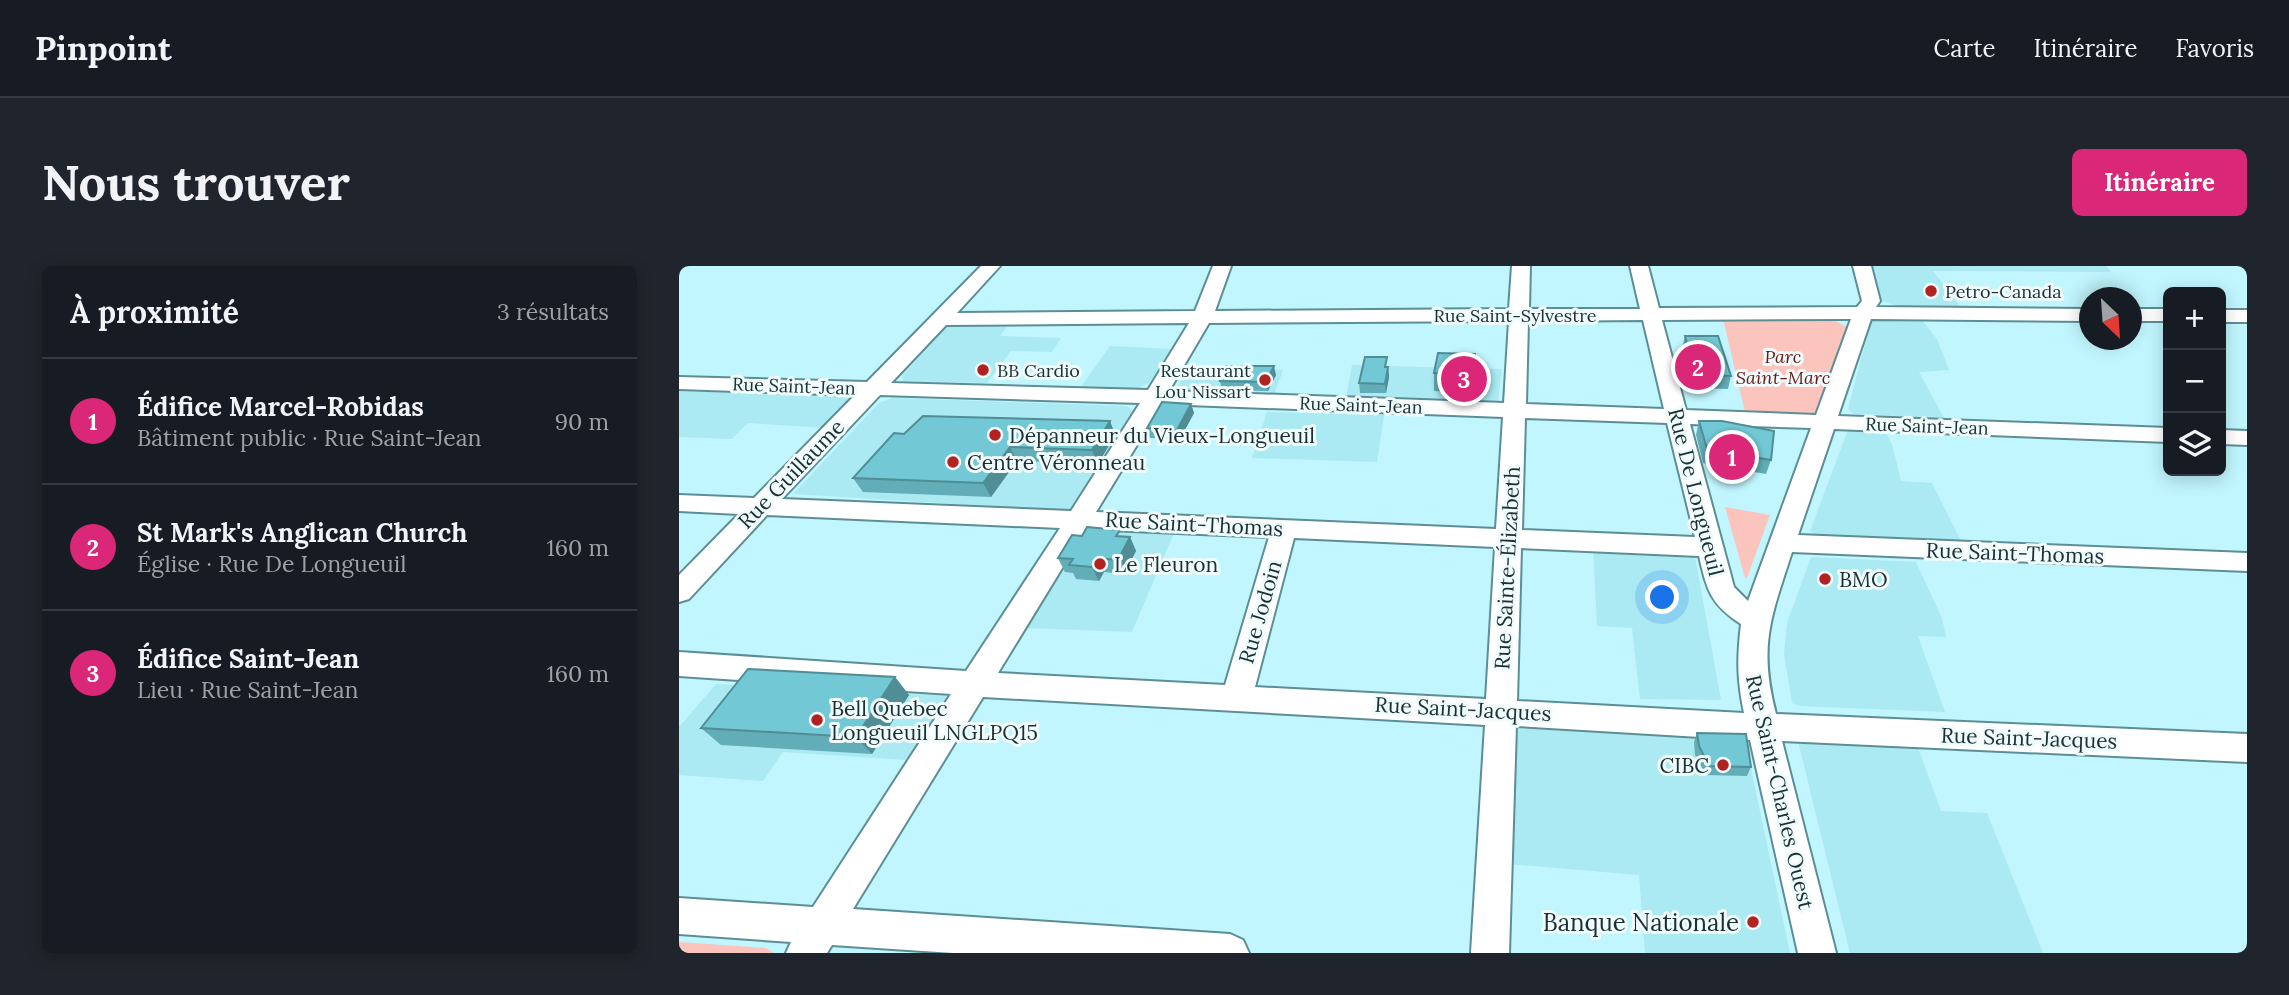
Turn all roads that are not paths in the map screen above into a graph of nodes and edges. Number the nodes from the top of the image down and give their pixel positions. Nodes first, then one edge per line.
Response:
1 (991, 266) edge
2 (1222, 266) edge
3 (1521, 266) edge
4 (1639, 266) edge
5 (1845, 266) edge
6 (1862, 266) edge
7 (1863, 313) junction
8 (1651, 314) junction
9 (1519, 315) junction
10 (2079, 315) edge
11 (2142, 315) edge
12 (2163, 315) edge
13 (2226, 316) edge
14 (2247, 316) edge
15 (1203, 317) junction
16 (940, 318) junction
17 (679, 383) edge
18 (874, 388) junction
19 (1155, 397) junction
20 (1514, 411) junction
21 (1677, 417) junction
22 (1826, 422) junction
23 (2163, 435) edge
24 (2226, 437) edge
25 (2247, 438) edge
26 (679, 503) edge
27 (761, 506) junction
28 (1078, 519) junction
29 (1284, 528) junction
30 (1509, 538) junction
31 (1783, 543) junction
32 (1709, 547) junction
33 (2247, 562) edge
34 (679, 592) edge
35 (1756, 620) junction
36 (679, 664) edge
37 (975, 684) junction
38 (1237, 696) junction
39 (1501, 711) junction
40 (1761, 727) junction
41 (2247, 748) edge
42 (679, 916) edge
43 (814, 939) edge
44 (1230, 953) edge
45 (1490, 953) edge
46 (1817, 953) edge

1 - 16 street, Rue Guillaume
2 - 15 street
3 - 9 street, Rue Sainte-Élizabeth
4 - 8 street, Rue De Longueuil
5 - 7 street
6 - 7 street, Rue Saint-Charles Ouest
7 - 8 street, Rue Saint-Sylvestre
7 - 10 street, Rue Saint-Sylvestre
7 - 22 street, Rue Saint-Charles Ouest
8 - 9 street, Rue Saint-Sylvestre
8 - 21 street, Rue De Longueuil
9 - 15 street, Rue Saint-Sylvestre
9 - 20 street, Rue Sainte-Élizabeth
11 - 12 street
13 - 14 street
15 - 16 street, Rue Saint-Sylvestre
15 - 19 street
16 - 18 street, Rue Guillaume
17 - 18 street, Rue Saint-Jean
18 - 19 street, Rue Saint-Jean
18 - 27 street, Rue Guillaume
19 - 20 street, Rue Saint-Jean
19 - 28 street
20 - 21 street, Rue Saint-Jean
20 - 30 street, Rue Sainte-Élizabeth
21 - 22 street, Rue Saint-Jean
21 - 32 street, Rue De Longueuil
22 - 23 street, Rue Saint-Jean
22 - 31 street, Rue Saint-Charles Ouest
24 - 25 street
26 - 27 street, Rue Saint-Thomas
27 - 28 street, Rue Saint-Thomas
27 - 34 street, Rue Guillaume
28 - 29 street, Rue Saint-Thomas
28 - 37 street
29 - 30 street, Rue Saint-Thomas
29 - 38 street, Rue Jodoin
30 - 32 street, Rue Saint-Thomas
30 - 39 street, Rue Sainte-Élizabeth
31 - 33 street, Rue Saint-Thomas
31 - 35 street, Rue Saint-Charles Ouest
32 - 35 street, Rue De Longueuil
35 - 40 street, Rue Saint-Charles Ouest
36 - 37 street, Rue Saint-Jacques
37 - 38 street, Rue Saint-Jacques
37 - 43 street
38 - 39 street, Rue Saint-Jacques
39 - 40 street, Rue Saint-Jacques
39 - 45 street, Rue Sainte-Élizabeth
40 - 41 street, Rue Saint-Jacques
40 - 46 street, Rue Saint-Charles Ouest
42 - 43 street
43 - 44 street

